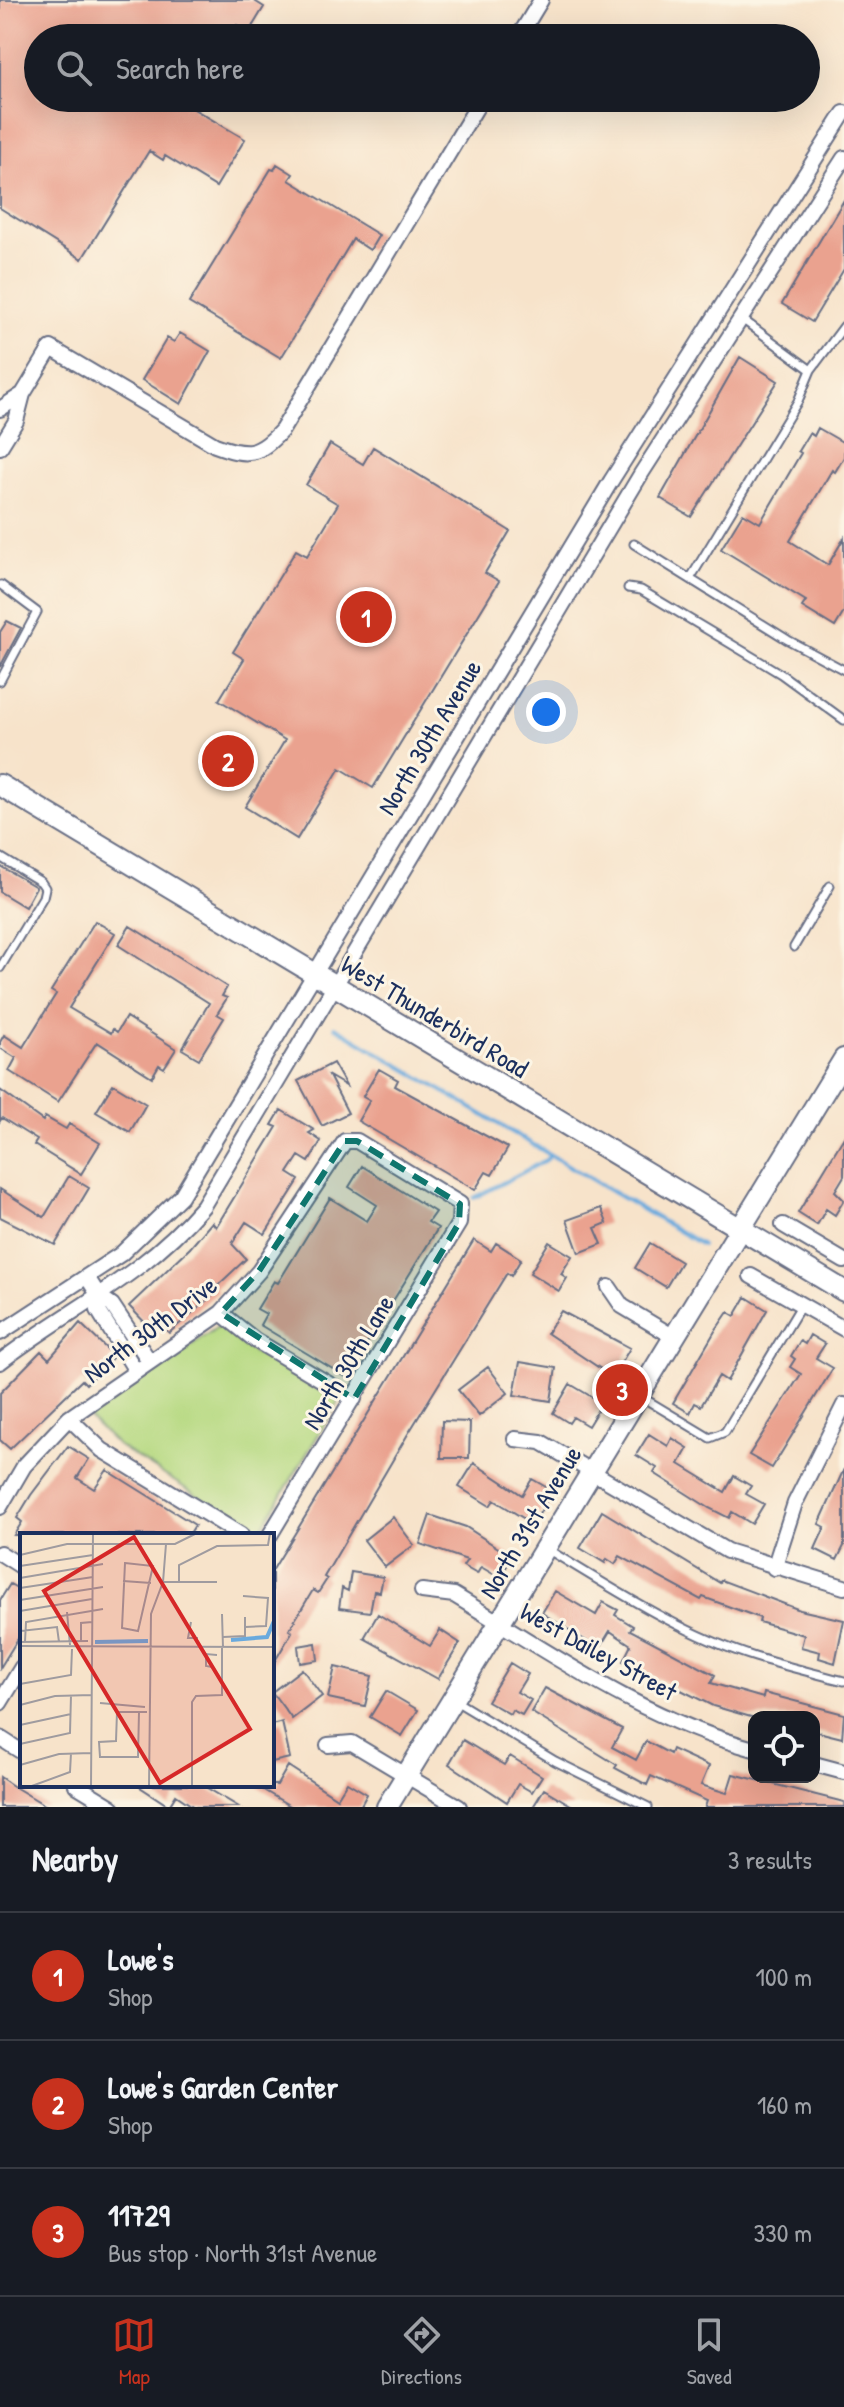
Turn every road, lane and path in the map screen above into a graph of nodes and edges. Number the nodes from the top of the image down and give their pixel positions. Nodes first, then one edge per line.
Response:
1 (541, 0) edge
2 (526, 24) edge
3 (474, 112) edge
4 (844, 113) edge
5 (844, 158) edge
6 (740, 318) junction
7 (844, 326) edge
8 (811, 370) junction
9 (23, 394) junction
10 (0, 409) edge
11 (0, 447) edge
12 (634, 544) dead end
13 (690, 579) junction
14 (1, 585) edge
15 (628, 588) dead end
16 (844, 670) edge
17 (0, 681) edge
18 (844, 720) edge
19 (0, 785) edge
20 (0, 857) edge
21 (830, 886) dead end
22 (794, 947) dead end
23 (0, 968) edge
24 (315, 975) junction
25 (335, 987) junction
26 (844, 1059) edge
27 (462, 1211) joint
28 (783, 1225) dead end
29 (739, 1228) junction
30 (844, 1261) edge
31 (751, 1276) dead end
32 (87, 1277) junction
33 (609, 1287) dead end
34 (844, 1291) edge
35 (99, 1296) junction
36 (802, 1304) junction
37 (221, 1313) junction
38 (844, 1329) edge
39 (0, 1333) edge
40 (674, 1337) junction
41 (0, 1362) edge
42 (150, 1362) junction
43 (136, 1371) junction
44 (638, 1395) junction
45 (354, 1399) junction
46 (844, 1405) edge
47 (69, 1418) junction
48 (515, 1439) dead end
49 (591, 1471) junction
50 (0, 1507) edge
51 (238, 1533) edge
52 (271, 1533) edge
53 (545, 1547) junction
54 (0, 1553) edge
55 (20, 1566) edge
56 (774, 1568) junction
57 (844, 1587) edge
58 (422, 1591) dead end
59 (499, 1622) junction
60 (20, 1670) edge
61 (844, 1681) edge
62 (453, 1699) junction
63 (0, 1703) edge
64 (0, 1738) edge
65 (328, 1745) dead end
66 (748, 1748) edge
67 (20, 1751) edge
68 (820, 1766) edge
69 (844, 1772) edge
70 (406, 1775) junction
71 (79, 1787) edge
72 (112, 1807) edge
73 (387, 1807) edge
74 (459, 1807) edge
75 (648, 1807) edge

1 - 2 street
3 - 9 street
4 - 24 street, North 30th Avenue
5 - 6 street, North 30th Avenue
6 - 8 lane
6 - 25 street, North 30th Avenue
7 - 8 lane
8 - 13 lane
9 - 10 street
9 - 11 street
12 - 13 lane
13 - 16 lane
14 - 17 lane
15 - 18 lane
19 - 24 main road, West Thunderbird Road
20 - 23 lane
21 - 22 lane
24 - 25 main road, West Thunderbird Road
24 - 32 street, North 30th Avenue
25 - 29 main road, West Thunderbird Road
25 - 35 street, North 30th Avenue
26 - 29 main road, North 31st Avenue
27 - 37 street, North 30th Drive
27 - 45 street, North 30th Lane
28 - 30 street
29 - 34 main road, West Thunderbird Road
29 - 40 main road, North 31st Avenue
31 - 36 street
32 - 35 street
32 - 39 street, North 30th Avenue
33 - 40 street
35 - 41 street, North 30th Avenue
35 - 42 street
35 - 43 street
36 - 38 street
36 - 44 lane
37 - 42 street, North 30th Drive
37 - 45 street
40 - 44 main road, North 31st Avenue
42 - 43 street, North 30th Drive
43 - 47 street, North 30th Drive
44 - 49 main road, North 31st Avenue
45 - 52 street, North 30th Lane
46 - 56 street
47 - 50 street, North 30th Drive
47 - 51 street
48 - 49 street
49 - 53 main road, North 31st Avenue
49 - 56 street
53 - 59 main road, North 31st Avenue
53 - 61 lane
54 - 55 street
56 - 57 street
58 - 59 street, West Dailey Street
59 - 62 main road, North 31st Avenue
59 - 66 street, West Dailey Street
60 - 63 street
62 - 70 main road, North 31st Avenue
62 - 75 lane
64 - 67 street
65 - 70 street
68 - 69 street
70 - 73 main road, North 31st Avenue
70 - 74 street
71 - 72 street

